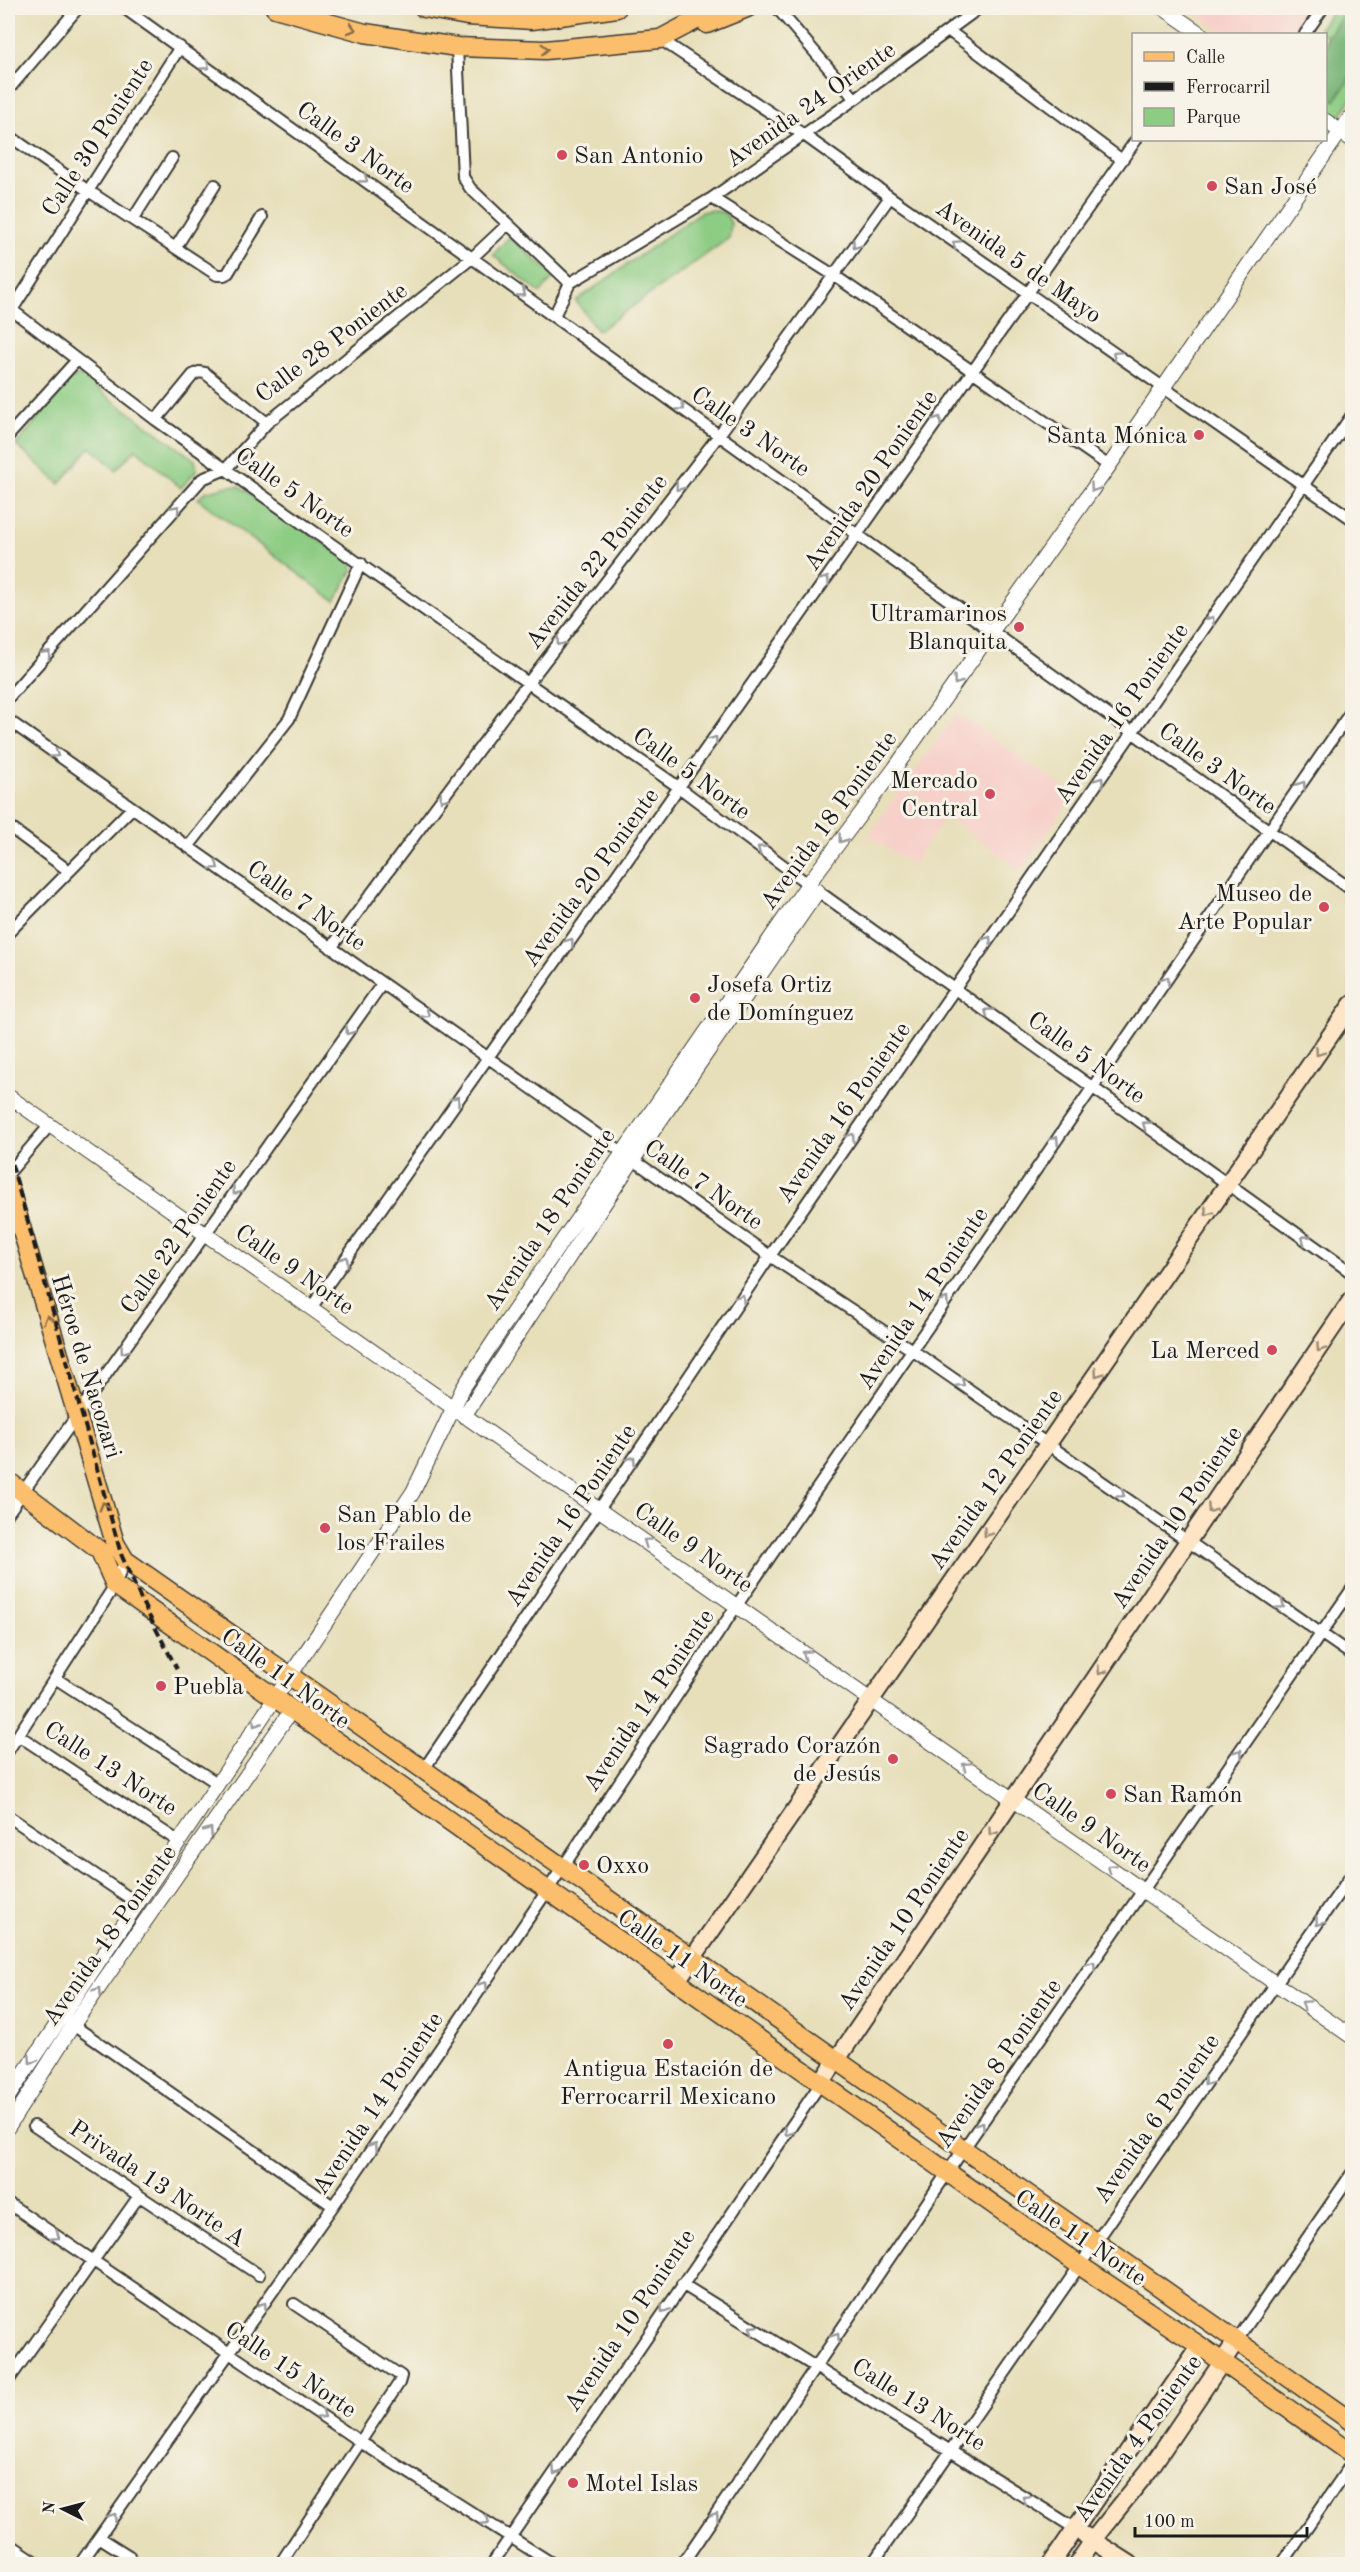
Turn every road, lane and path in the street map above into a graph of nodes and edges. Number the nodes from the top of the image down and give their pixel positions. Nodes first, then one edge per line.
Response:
1 (78, 8) edge
2 (124, 8) edge
3 (275, 8) edge
4 (424, 8) edge
5 (613, 8) edge
6 (719, 8) edge
7 (747, 8) edge
8 (777, 8) edge
9 (979, 8) edge
10 (1163, 8) edge
11 (1323, 8) edge
12 (949, 31) junction
13 (1200, 33) edge
14 (1306, 33) edge
15 (660, 39) junction
16 (457, 47) junction
17 (180, 48) junction
18 (8, 90) edge
19 (855, 99) junction
20 (1353, 115) edge
21 (1327, 122) edge
22 (8, 135) edge
23 (804, 135) junction
24 (1347, 136) edge
25 (1135, 141) edge
26 (172, 158) dead end
27 (1122, 160) junction
28 (215, 185) dead end
29 (87, 190) junction
30 (890, 197) junction
31 (712, 198) junction
32 (262, 218) dead end
33 (132, 219) junction
34 (507, 225) junction
35 (176, 247) junction
36 (473, 257) junction
37 (835, 276) junction
38 (570, 283) junction
39 (1027, 293) junction
40 (10, 309) edge
41 (554, 316) junction
42 (76, 360) junction
43 (972, 372) junction
44 (1164, 389) junction
45 (1353, 415) edge
46 (156, 420) junction
47 (267, 423) junction
48 (719, 435) junction
49 (8, 436) edge
50 (1109, 466) junction
51 (226, 469) junction
52 (1305, 484) junction
53 (1353, 519) edge
54 (859, 532) junction
55 (361, 563) junction
56 (992, 631) junction
57 (528, 683) junction
58 (8, 698) edge
59 (1353, 710) edge
60 (8, 720) edge
61 (1133, 733) junction
62 (680, 788) junction
63 (132, 808) junction
64 (8, 826) edge
65 (1270, 831) junction
66 (188, 847) junction
67 (69, 871) junction
68 (813, 888) junction
69 (1353, 890) edge
70 (8, 933) edge
71 (331, 948) junction
72 (382, 984) junction
73 (954, 988) junction
74 (1353, 1004) edge
75 (487, 1057) junction
76 (1092, 1086) junction
77 (8, 1096) edge
78 (49, 1126) junction
79 (628, 1156) junction
80 (8, 1174) edge
81 (8, 1183) edge
82 (1228, 1184) junction
83 (206, 1235) junction
84 (566, 1235) junction
85 (579, 1243) junction
86 (770, 1256) junction
87 (1353, 1273) edge
88 (531, 1286) junction
89 (544, 1295) junction
90 (1353, 1299) edge
91 (311, 1308) junction
92 (504, 1324) junction
93 (519, 1334) junction
94 (912, 1350) junction
95 (482, 1360) junction
96 (495, 1370) junction
97 (459, 1412) junction
98 (77, 1415) junction
99 (1049, 1443) junction
100 (15, 1487) edge
101 (599, 1508) junction
102 (8, 1513) edge
103 (1189, 1541) junction
104 (125, 1560) junction
105 (115, 1585) junction
106 (1353, 1589) edge
107 (736, 1605) junction
108 (1322, 1633) junction
109 (1353, 1655) edge
110 (289, 1675) junction
111 (55, 1678) junction
112 (273, 1698) junction
113 (871, 1700) junction
114 (291, 1711) junction
115 (18, 1736) junction
116 (8, 1751) edge
117 (424, 1769) junction
118 (217, 1783) junction
119 (1014, 1799) junction
120 (8, 1816) edge
121 (178, 1841) junction
122 (563, 1867) junction
123 (1353, 1874) edge
124 (547, 1891) junction
125 (1143, 1891) junction
126 (136, 1903) junction
127 (692, 1958) junction
128 (676, 1982) junction
129 (1276, 1984) junction
130 (73, 2025) junction
131 (1353, 2037) edge
132 (837, 2059) junction
133 (820, 2084) junction
134 (8, 2097) edge
135 (34, 2126) dead end
136 (8, 2127) edge
137 (964, 2149) junction
138 (948, 2173) junction
139 (1353, 2173) edge
140 (139, 2196) junction
141 (8, 2204) edge
142 (333, 2206) junction
143 (1095, 2241) junction
144 (93, 2261) junction
145 (1079, 2265) junction
146 (259, 2275) dead end
147 (682, 2284) junction
148 (294, 2304) dead end
149 (1237, 2340) junction
150 (1200, 2346) junction
151 (230, 2352) junction
152 (1221, 2361) junction
153 (815, 2368) junction
154 (8, 2381) edge
155 (1165, 2397) junction
156 (1353, 2422) edge
157 (1171, 2437) junction
158 (362, 2443) junction
159 (950, 2452) junction
160 (1353, 2454) edge
161 (1353, 2463) edge
162 (1076, 2529) junction
163 (511, 2536) junction
164 (99, 2537) junction
165 (1093, 2540) junction
166 (8, 2543) edge
167 (39, 2565) edge
168 (80, 2565) edge
169 (126, 2565) edge
170 (280, 2565) edge
171 (492, 2565) edge
172 (554, 2565) edge
173 (682, 2565) edge
174 (872, 2565) edge
175 (1051, 2565) edge
176 (1077, 2565) edge
177 (1130, 2565) edge
178 (1282, 2565) edge

1 - 18 street
2 - 17 street, Calle 3 Norte
3 -> 16 main road
4 - 5 main road
6 - 15 main road
7 - 15 main road
8 - 19 street
9 - 12 street, Avenida 24 Oriente
10 - 13 street
11 - 14 street
12 - 19 street, Avenida 24 Oriente
12 - 27 street
16 -> 15 main road
15 - 23 street, Avenida 5 de Mayo
16 - 34 street
17 - 29 street, Calle 30 Poniente
17 -> 36 street, Calle 3 Norte
19 - 23 street, Avenida 24 Oriente
20 - 24 street, Avenida 18 Poniente
21 - 24 street
22 - 29 street
23 - 30 street, Avenida 5 de Mayo
23 - 31 street, Avenida 24 Oriente
24 - 44 street, Avenida 18 Poniente
25 - 27 street, Avenida 20 Poniente
26 - 33 street
27 - 39 street, Avenida 20 Poniente
28 - 35 street
29 - 33 street
29 - 40 street, Calle 30 Poniente
30 -> 37 street, Avenida 22 Poniente
39 -> 30 street, Avenida 5 de Mayo
31 - 37 street
31 - 38 street, Avenida 24 Oriente
32 - 35 street
33 - 35 street
34 - 36 street, Calle 28 Poniente
34 - 38 street
36 -> 41 street, Calle 3 Norte
36 - 47 street, Calle 28 Poniente
37 - 43 street
37 - 48 street, Avenida 22 Poniente
38 - 41 street
39 - 43 street, Avenida 20 Poniente
44 -> 39 street, Avenida 5 de Mayo
40 - 42 street, Calle 5 Norte
41 -> 48 street, Calle 3 Norte
42 - 46 street, Calle 5 Norte
42 - 49 street
43 - 50 street
54 -> 43 street, Avenida 20 Poniente
44 - 50 street, Avenida 18 Poniente
44 - 52 street, Avenida 5 de Mayo
45 - 52 street, Avenida 16 Poniente
46 - 47 street, Calle 28 Poniente
46 - 51 street, Calle 5 Norte
47 - 51 street
48 - 54 street, Calle 3 Norte
48 -> 57 street, Avenida 22 Poniente
50 -> 56 street, Avenida 18 Poniente
51 - 55 street, Calle 5 Norte
58 -> 51 street
52 - 53 street, Avenida 5 de Mayo
61 -> 52 street, Avenida 16 Poniente
54 - 56 street, Calle 3 Norte
62 -> 54 street, Avenida 20 Poniente
55 - 57 street, Calle 5 Norte
55 - 66 street
56 - 61 street, Calle 3 Norte
56 -> 68 street, Avenida 18 Poniente
57 - 62 street, Calle 5 Norte
57 -> 71 street, Avenida 22 Poniente
65 -> 59 street, Avenida 14 Poniente
60 -> 63 street, Calle 7 Norte
61 - 65 street, Calle 3 Norte
73 -> 61 street, Avenida 16 Poniente
68 -> 62 street, Calle 5 Norte
75 -> 62 street, Avenida 20 Poniente
63 - 66 street, Calle 7 Norte
63 - 67 street
64 - 67 street
65 - 69 street, Calle 3 Norte
76 -> 65 street, Avenida 14 Poniente
66 -> 71 street, Calle 7 Norte
67 - 70 street
68 - 73 street, Calle 5 Norte
68 - 79 street, Avenida 18 Poniente
71 - 72 street, Calle 7 Norte
72 -> 75 street, Calle 7 Norte
72 -> 83 street, Calle 22 Poniente
76 -> 73 street, Calle 5 Norte
86 -> 73 street, Avenida 16 Poniente
74 -> 82 main road, Avenida 12 Poniente
75 - 79 street, Calle 7 Norte
91 -> 75 street, Avenida 20 Poniente
82 -> 76 street, Calle 5 Norte
94 -> 76 street, Avenida 14 Poniente
77 - 78 street, Calle 9 Norte
78 - 80 street
78 - 83 street, Calle 9 Norte
79 - 84 street, Avenida 18 Poniente
79 - 85 street, Avenida 18 Poniente
79 - 86 street, Calle 7 Norte
98 -> 81 main road, Héroe de Nacozari
87 -> 82 street, Calle 5 Norte
82 -> 99 main road, Avenida 12 Poniente
83 - 91 street, Calle 9 Norte
83 -> 98 street, Calle 22 Poniente
84 - 85 street
84 - 88 street, Avenida 18 Poniente
85 - 89 street, Avenida 18 Poniente
86 - 94 street, Calle 7 Norte
101 -> 86 street, Avenida 16 Poniente
88 - 89 street
88 - 92 street, Avenida 18 Poniente
89 - 93 street, Avenida 18 Poniente
90 -> 103 main road, Avenida 10 Poniente
91 - 97 street, Calle 9 Norte
92 - 93 street
92 - 95 street, Avenida 18 Poniente
93 - 96 street, Avenida 18 Poniente
94 -> 99 street, Calle 7 Norte
94 - 107 street, Avenida 14 Poniente
95 - 96 street
95 - 97 street, Avenida 18 Poniente
96 - 97 street, Avenida 18 Poniente
97 - 101 street, Calle 9 Norte
97 - 110 street, Avenida 18 Poniente
98 - 100 street, Calle 22 Poniente
104 -> 98 main road, Héroe de Nacozari
99 -> 103 street, Calle 7 Norte
99 -> 113 main road, Avenida 12 Poniente
100 - 102 street, Calle 22 Poniente
100 - 105 main road
107 -> 101 street, Calle 9 Norte
101 - 117 street, Avenida 16 Poniente
103 -> 108 street, Calle 7 Norte
103 -> 119 main road, Avenida 10 Poniente
104 - 105 street
104 - 110 main road, Calle 11 Norte
105 - 111 street
105 - 112 main road, Calle 11 Norte
106 - 108 street, Avenida 8 Poniente
113 -> 107 street, Calle 9 Norte
107 - 122 street, Avenida 14 Poniente
108 - 109 street, Calle 7 Norte
125 -> 108 street, Avenida 8 Poniente
110 - 112 street, Avenida 18 Poniente
110 - 117 main road, Calle 11 Norte
111 - 115 street
111 - 118 street
112 - 114 main road, Calle 11 Norte
112 -> 118 street, Avenida 18 Poniente
119 -> 113 street, Calle 9 Norte
113 - 127 main road, Avenida 12 Poniente
114 - 124 main road, Calle 11 Norte
130 -> 114 street, Avenida 18 Poniente
115 - 116 street
115 - 121 street, Calle 13 Norte
117 - 122 main road, Calle 11 Norte
118 - 121 street, Avenida 18 Poniente
125 -> 119 street, Calle 9 Norte
119 -> 132 main road, Avenida 10 Poniente
120 - 126 street
121 - 126 street, Avenida 18 Poniente
122 - 124 street, Avenida 14 Poniente
122 - 127 main road, Calle 11 Norte
123 -> 129 street, Avenida 6 Poniente
124 - 128 main road, Calle 11 Norte
142 -> 124 street, Avenida 14 Poniente
125 - 129 street, Calle 9 Norte
137 -> 125 street, Avenida 8 Poniente
126 -> 134 street, Avenida 18 Poniente
127 - 128 main road, Avenida 12 Poniente
127 - 132 main road, Calle 11 Norte
128 - 133 main road, Calle 11 Norte
131 -> 129 street, Calle 9 Norte
129 -> 143 street, Avenida 6 Poniente
130 - 136 street, Avenida 18 Poniente
130 - 142 street
132 - 133 main road, Avenida 10 Poniente
132 - 137 main road, Calle 11 Norte
133 - 138 main road, Calle 11 Norte
133 -> 147 street, Avenida 10 Poniente
135 - 140 street, Privada 13 Norte A
137 - 138 street, Avenida 8 Poniente
137 - 143 main road, Calle 11 Norte
138 - 145 main road, Calle 11 Norte
153 -> 138 street, Avenida 8 Poniente
139 - 149 street
140 - 144 street
140 - 146 street, Privada 13 Norte A
141 -> 144 street, Calle 15 Norte
151 -> 142 street, Avenida 14 Poniente
143 - 145 street, Avenida 6 Poniente
143 - 149 main road, Calle 11 Norte
144 - 151 street, Calle 15 Norte
144 - 154 street
145 - 150 main road, Calle 11 Norte
145 - 159 street, Avenida 6 Poniente
153 -> 147 street, Calle 13 Norte
147 -> 163 street, Avenida 10 Poniente
148 - 158 street
149 - 152 main road, Avenida 4 Poniente
149 - 156 main road, Calle 11 Norte
150 - 152 main road, Calle 11 Norte
150 - 155 main road, Avenida 4 Poniente
151 -> 158 street, Calle 15 Norte
164 -> 151 street, Avenida 14 Poniente
152 - 157 main road, Avenida 4 Poniente
152 - 160 main road, Calle 11 Norte
153 - 159 street, Calle 13 Norte
173 -> 153 street, Avenida 8 Poniente
155 - 157 main road
155 - 162 main road, Avenida 4 Poniente
157 - 165 main road, Avenida 4 Poniente
158 -> 163 street, Calle 15 Norte
158 - 170 street
162 -> 159 street, Calle 13 Norte
159 - 174 street, Avenida 6 Poniente
161 - 178 street
162 - 165 main road, Calle 13 Norte
162 - 175 main road, Avenida 4 Poniente
163 - 171 street, Avenida 10 Poniente
163 - 172 street, Calle 15 Norte
164 - 168 street, Avenida 14 Poniente
164 - 169 street
165 - 176 main road, Avenida 4 Poniente
165 - 177 main road, Calle 13 Norte
166 - 167 street

